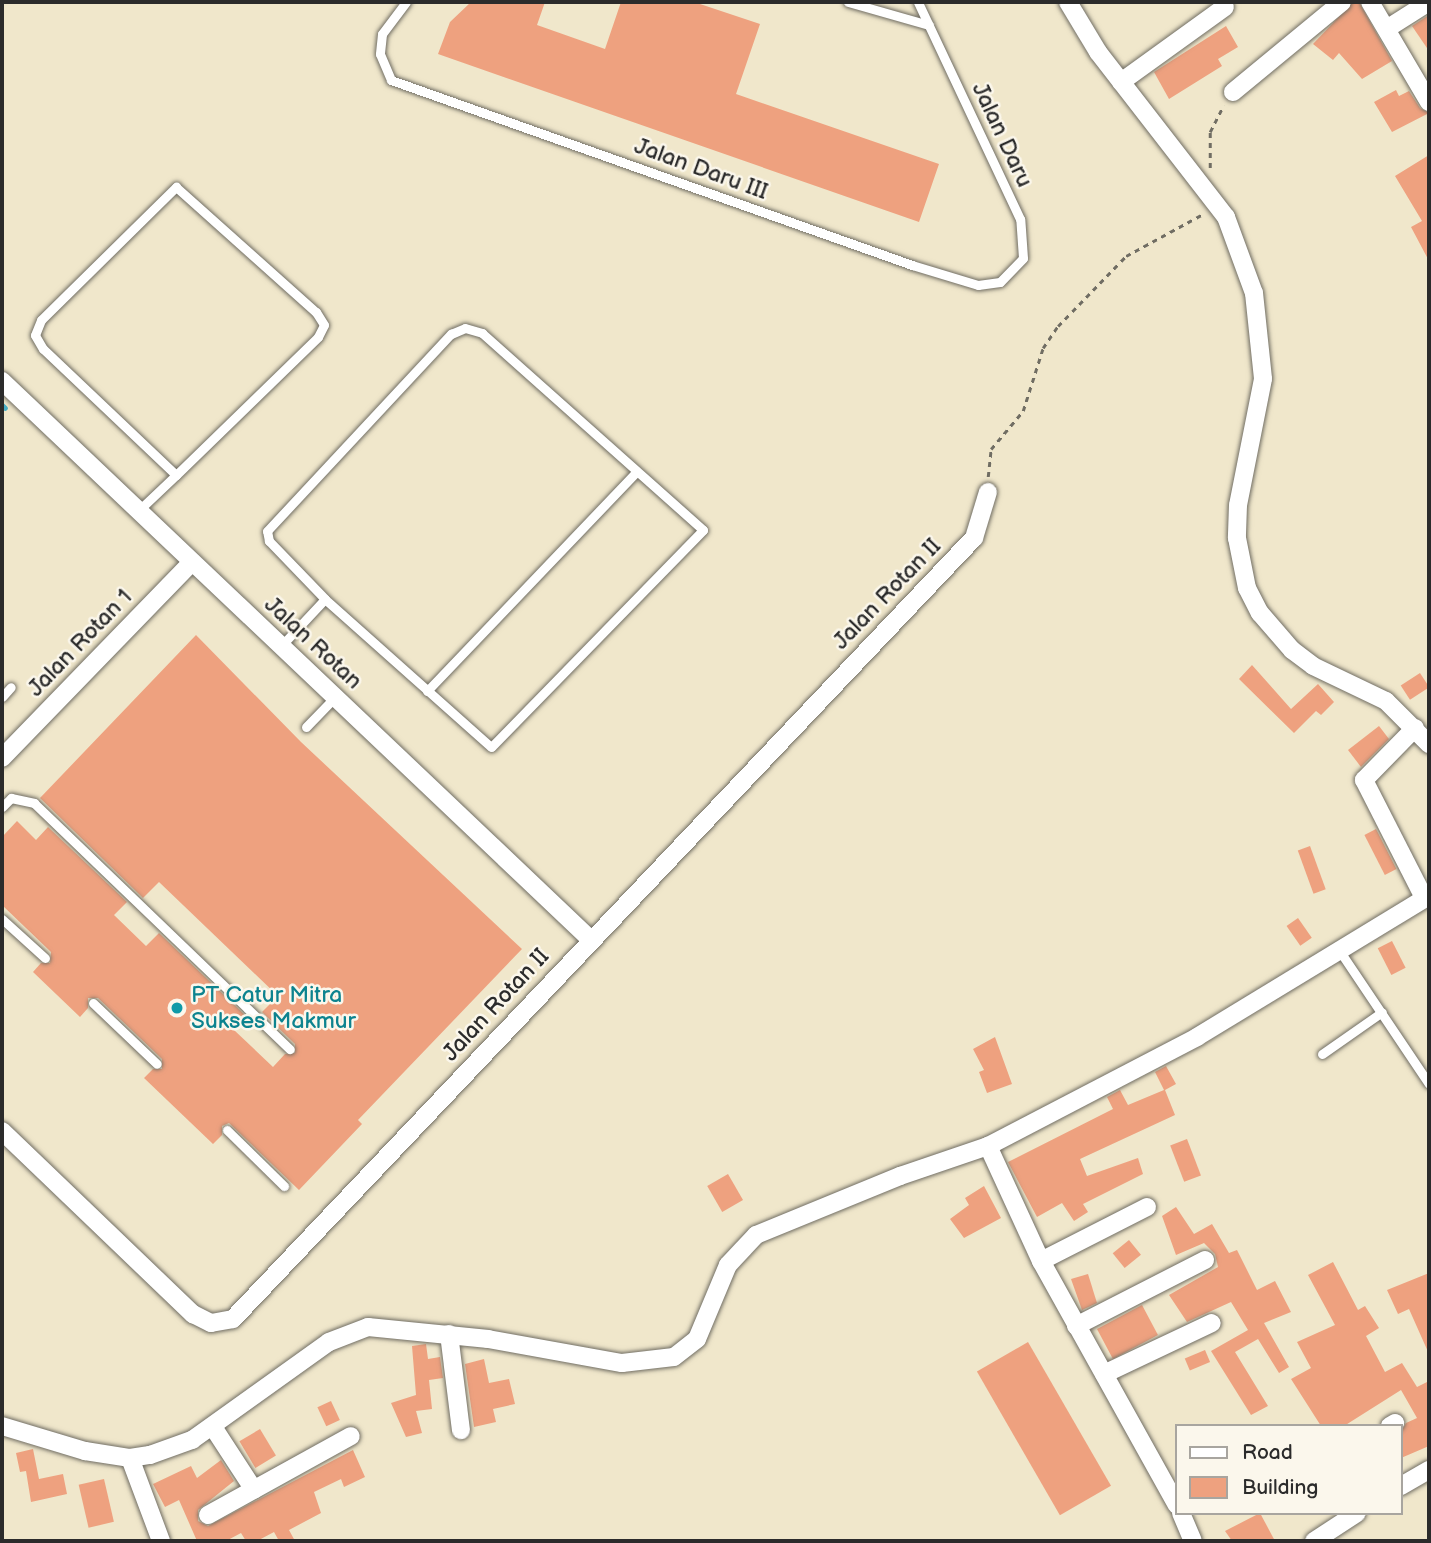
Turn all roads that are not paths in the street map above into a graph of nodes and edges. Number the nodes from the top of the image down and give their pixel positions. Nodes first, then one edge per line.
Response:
1 (406, 2) edge
2 (848, 2) edge
3 (918, 2) edge
4 (1068, 2) edge
5 (1342, 2) edge
6 (1370, 2) edge
7 (1429, 2) edge
8 (1225, 7) dead end
9 (929, 25) junction
10 (1388, 28) junction
11 (1121, 82) junction
12 (1233, 92) road end
13 (1429, 102) edge
14 (1000, 282) joint
15 (2, 382) edge
16 (636, 472) junction
17 (176, 475) junction
18 (988, 492) road end
19 (138, 511) junction
20 (192, 562) junction
21 (325, 599) junction
22 (281, 646) junction
23 (11, 687) dead end
24 (427, 691) junction
25 (2, 697) edge
26 (335, 697) junction
27 (306, 727) dead end
28 (1415, 728) junction
29 (1429, 744) edge
30 (2, 758) edge
31 (2, 807) edge
32 (1427, 897) edge
33 (2, 919) edge
34 (591, 940) junction
35 (1339, 950) junction
36 (45, 958) dead end
37 (93, 1003) dead end
38 (1382, 1012) junction
39 (290, 1049) dead end
40 (1322, 1054) dead end
41 (157, 1064) dead end
42 (1429, 1084) edge
43 (227, 1130) dead end
44 (2, 1131) edge
45 (988, 1146) junction
46 (284, 1186) dead end
47 (1147, 1207) dead end
48 (1041, 1261) junction
49 (1205, 1261) dead end
50 (1212, 1323) dead end
51 (1076, 1326) junction
52 (449, 1334) junction
53 (1104, 1374) junction
54 (2, 1426) edge
55 (213, 1427) junction
56 (461, 1430) dead end
57 (351, 1436) dead end
58 (130, 1458) junction
59 (1429, 1470) edge
60 (1403, 1485) edge
61 (254, 1490) junction
62 (1176, 1503) edge
63 (208, 1515) dead end
64 (1182, 1515) edge
65 (1350, 1515) edge
66 (1332, 1520) edge
67 (161, 1541) edge
68 (1193, 1541) edge
69 (1314, 1541) edge

1 - 14 lane, Jalan Daru III
2 - 9 lane
3 - 9 lane, Jalan Daru
4 - 11 street
5 - 12 street
6 - 10 street
7 - 10 street
8 - 11 street
9 - 14 lane, Jalan Daru
10 - 13 street
11 - 28 street
15 - 19 street, Jalan Rotan
16 - 21 lane
16 - 24 lane
16 - 24 lane
17 - 17 lane
17 - 19 lane
18 - 34 street, Jalan Rotan II
19 - 20 street, Jalan Rotan
20 - 22 street, Jalan Rotan
20 - 30 street, Jalan Rotan 1
21 - 22 lane
21 - 24 lane
22 - 26 street, Jalan Rotan
23 - 25 lane
26 - 27 lane
26 - 34 street, Jalan Rotan
28 - 29 street
28 - 32 street
31 - 39 lane
32 - 35 street
33 - 36 lane
34 - 44 street, Jalan Rotan II
35 - 38 lane
35 - 45 street
37 - 41 lane
38 - 40 lane
38 - 42 lane
43 - 46 lane
45 - 48 street
45 - 52 street
47 - 48 street
48 - 51 street
49 - 51 street
50 - 53 street
51 - 53 street
52 - 55 street
52 - 56 street
53 - 62 street
54 - 58 street
55 - 58 street
55 - 61 street
57 - 61 street
58 - 67 street
59 - 60 street
61 - 63 street
64 - 68 street
65 - 66 street
66 - 69 street

